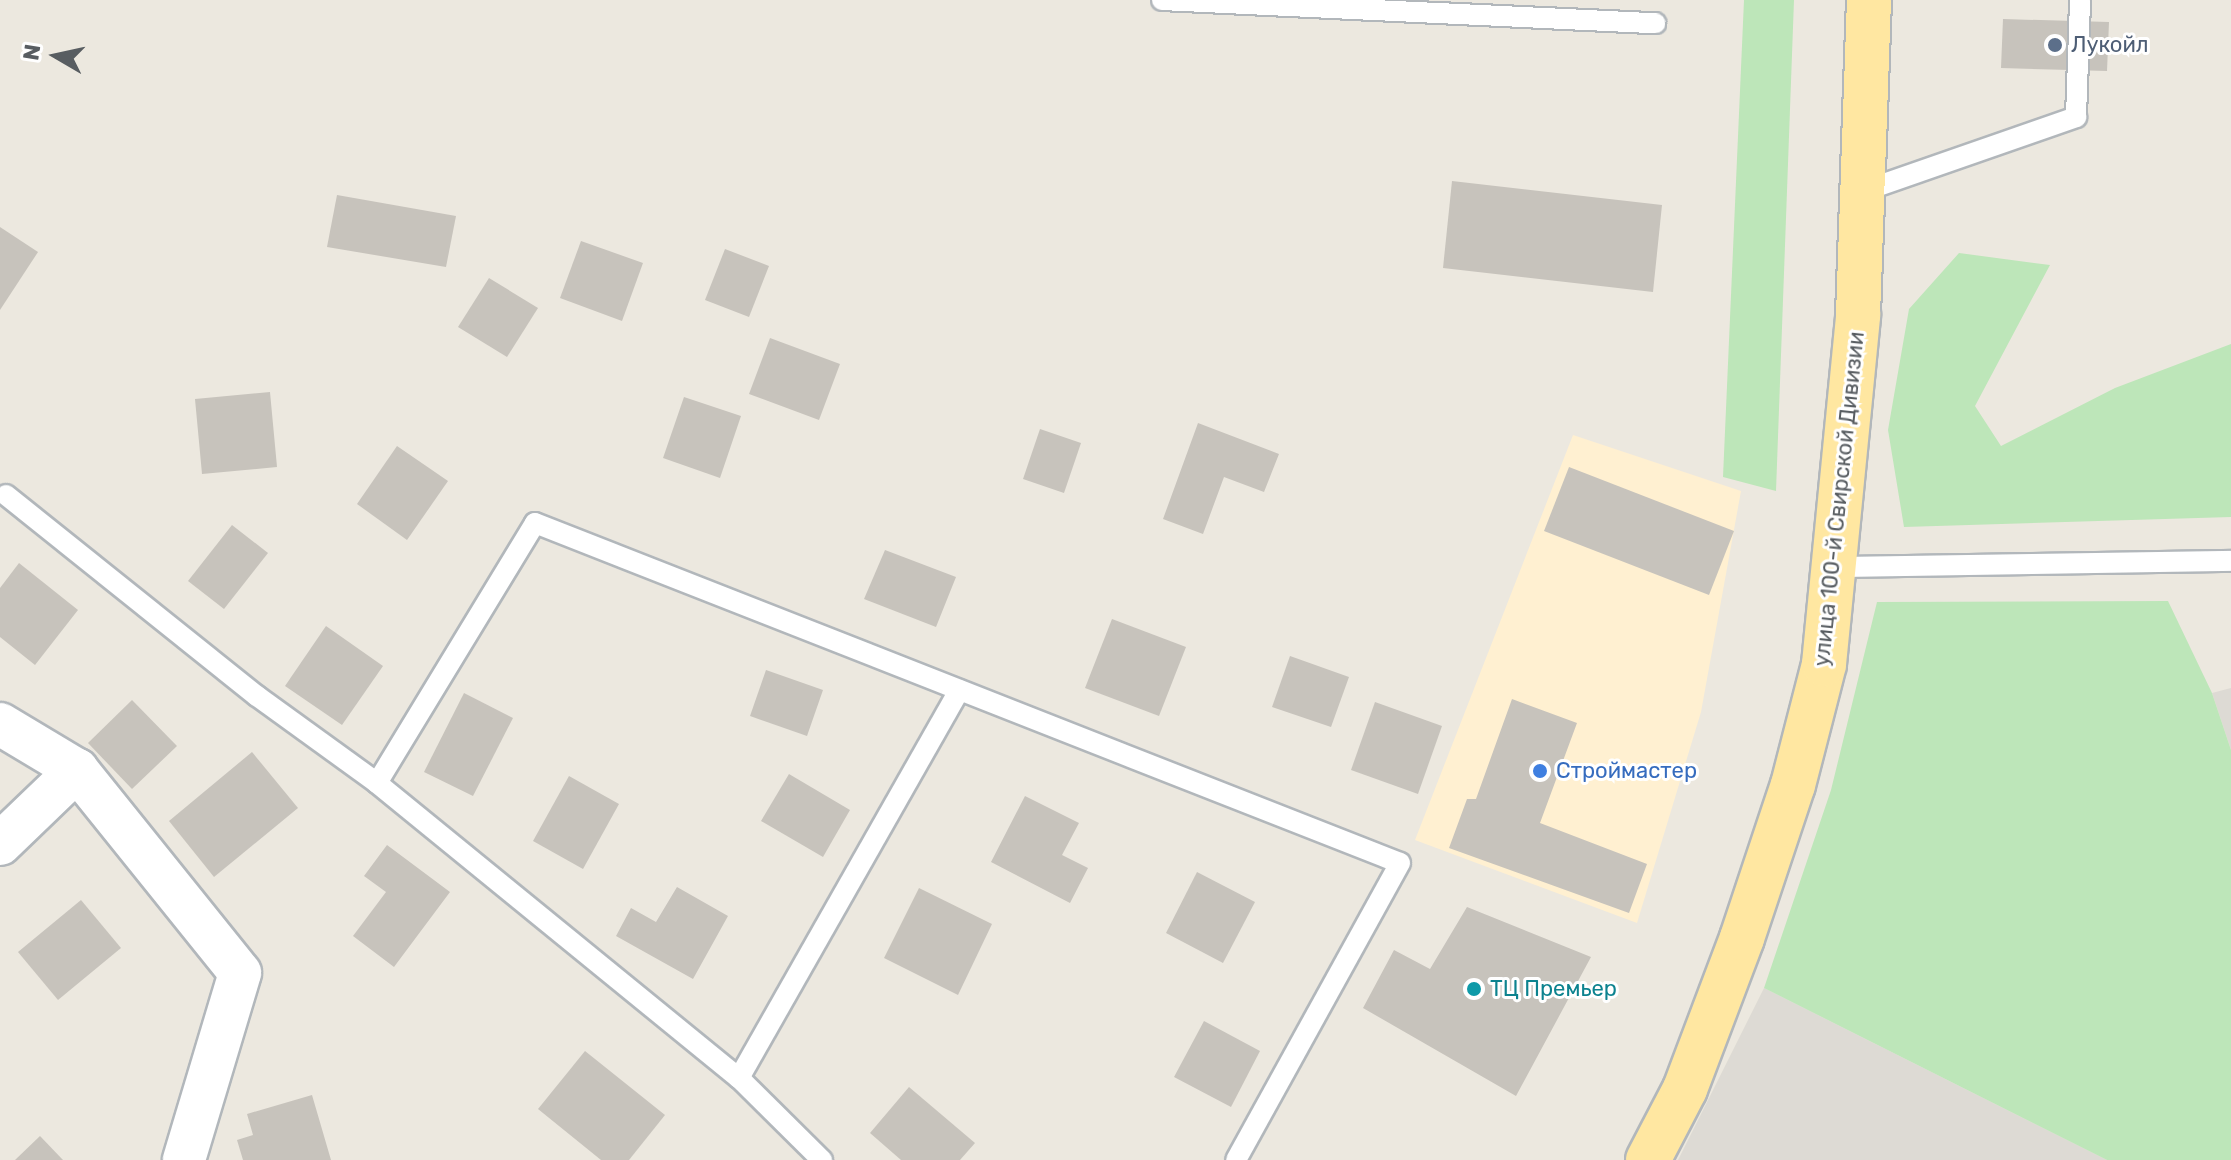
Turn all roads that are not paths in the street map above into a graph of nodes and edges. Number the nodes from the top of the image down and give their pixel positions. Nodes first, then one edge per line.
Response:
1 (1162, 0) edge
2 (1869, 0) edge
3 (2080, 0) edge
4 (1655, 23) dead end
5 (1861, 192) junction
6 (6, 495) dead end
7 (2231, 561) edge
8 (1836, 567) junction
9 (959, 690) junction
10 (0, 724) edge
11 (77, 770) junction
12 (377, 783) junction
13 (0, 844) edge
14 (739, 1078) junction
15 (184, 1160) edge
16 (822, 1160) edge
17 (1236, 1160) edge
18 (1648, 1160) edge

1 - 4 lane
2 - 5 main road, улица 100-й Свирской Дивизии
3 - 5 lane
5 - 8 main road, улица 100-й Свирской Дивизии
6 - 12 lane
7 - 8 lane
8 - 18 main road, улица 100-й Свирской Дивизии
9 - 12 lane
9 - 14 lane
9 - 17 lane
10 - 11 street
11 - 13 street
11 - 15 street
12 - 14 lane
14 - 16 lane

